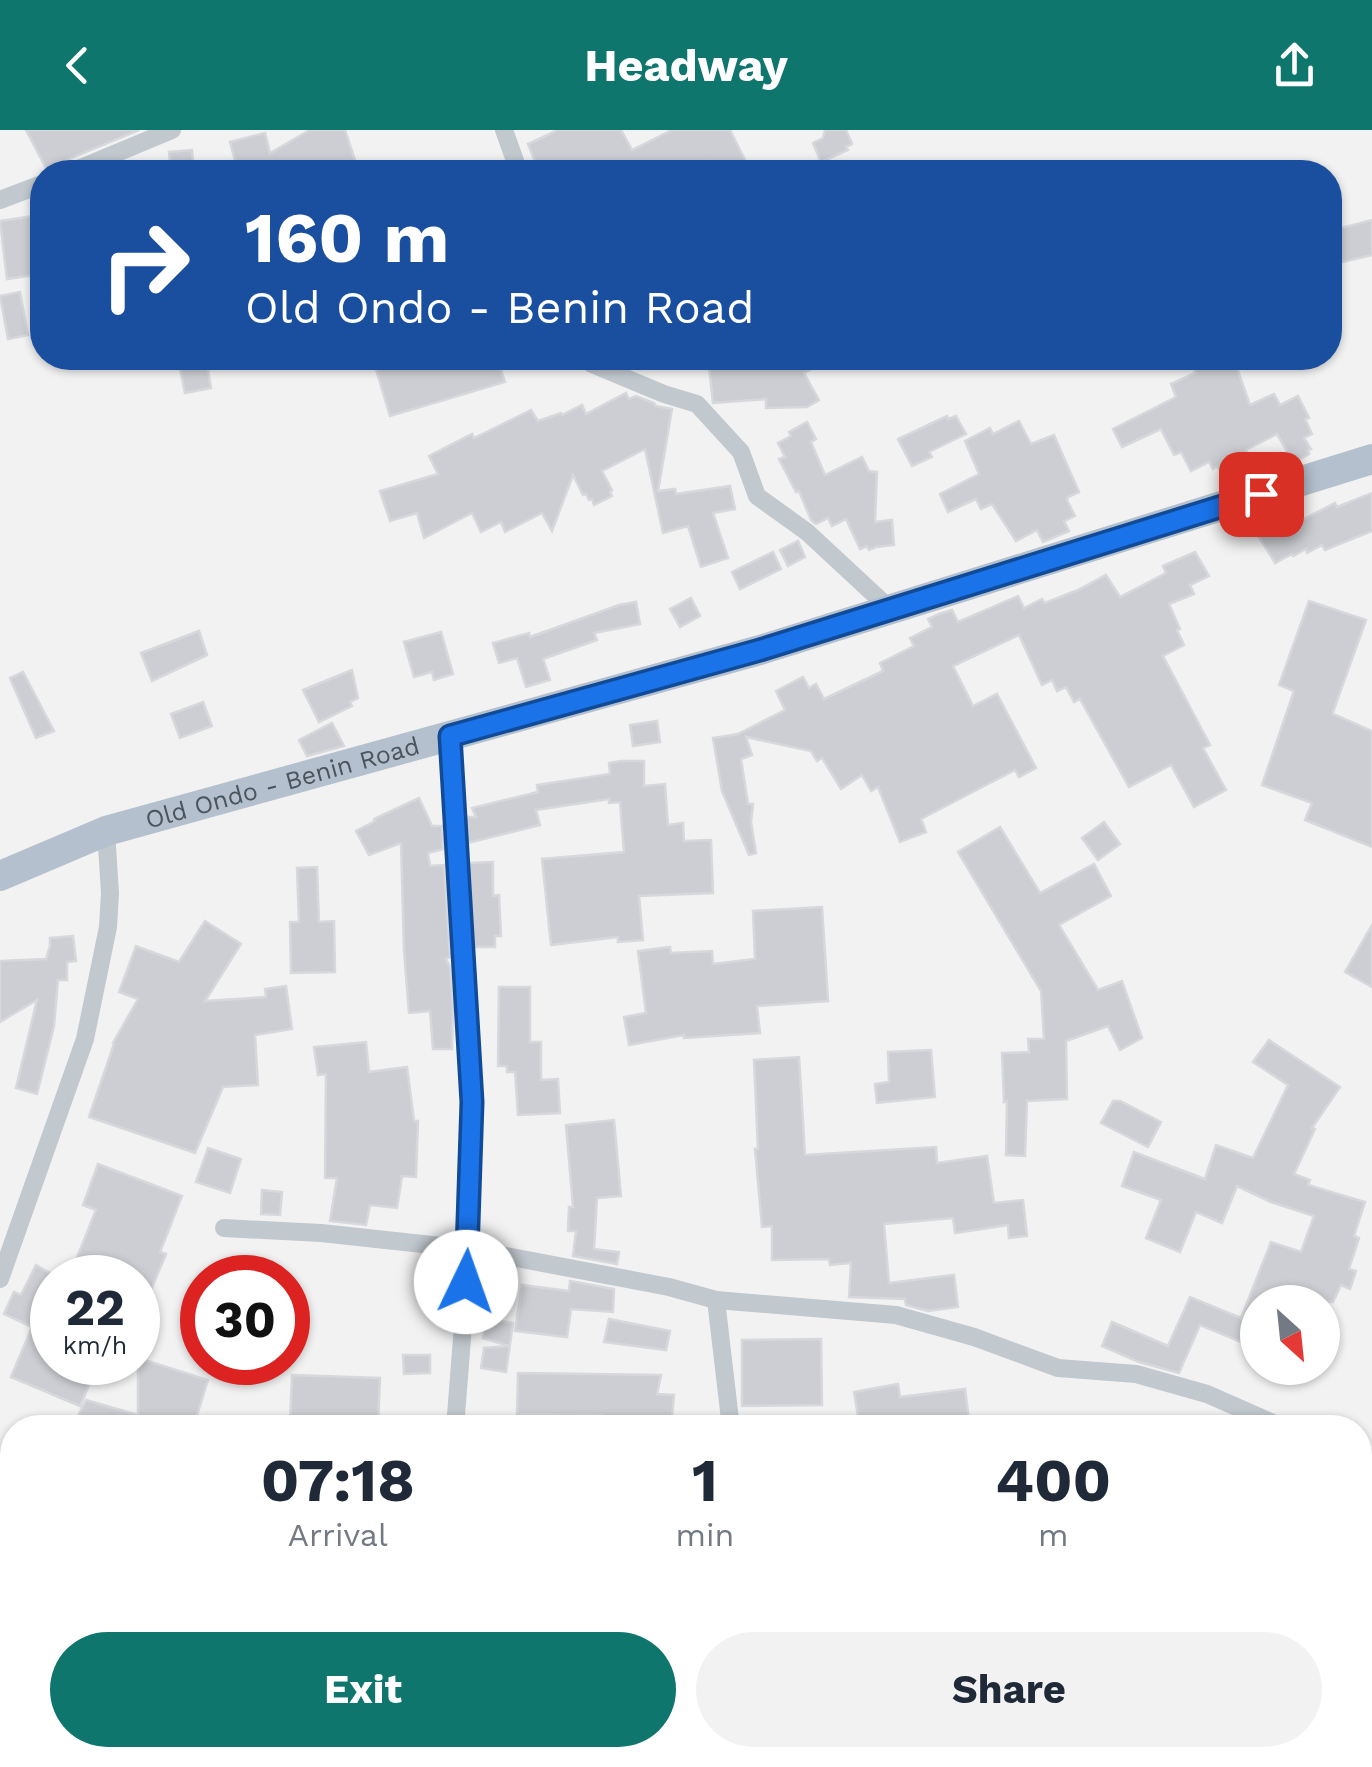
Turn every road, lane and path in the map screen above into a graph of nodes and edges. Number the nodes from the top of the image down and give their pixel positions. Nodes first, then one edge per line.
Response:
1 (172, 130) edge
2 (504, 130) edge
3 (100, 160) edge
4 (515, 160) edge
5 (30, 189) edge
6 (0, 200) edge
7 (606, 370) edge
8 (1372, 459) edge
9 (891, 610) junction
10 (450, 736) junction
11 (106, 831) junction
12 (0, 876) edge
13 (224, 1228) dead end
14 (468, 1250) junction
15 (0, 1279) edge
16 (716, 1300) junction
17 (456, 1415) edge
18 (729, 1415) edge
19 (1255, 1415) edge

1 - 3 street
2 - 4 street
5 - 6 street
7 - 9 street
8 - 9 main road, Old Ondo - Benin Road
9 - 10 main road, Old Ondo - Benin Road
10 - 11 main road, Old Ondo - Benin Road
10 - 14 street
11 - 12 main road, Old Ondo - Benin Road
11 - 15 street
13 - 14 street
14 - 16 street
14 - 17 street
16 - 18 street
16 - 19 street

